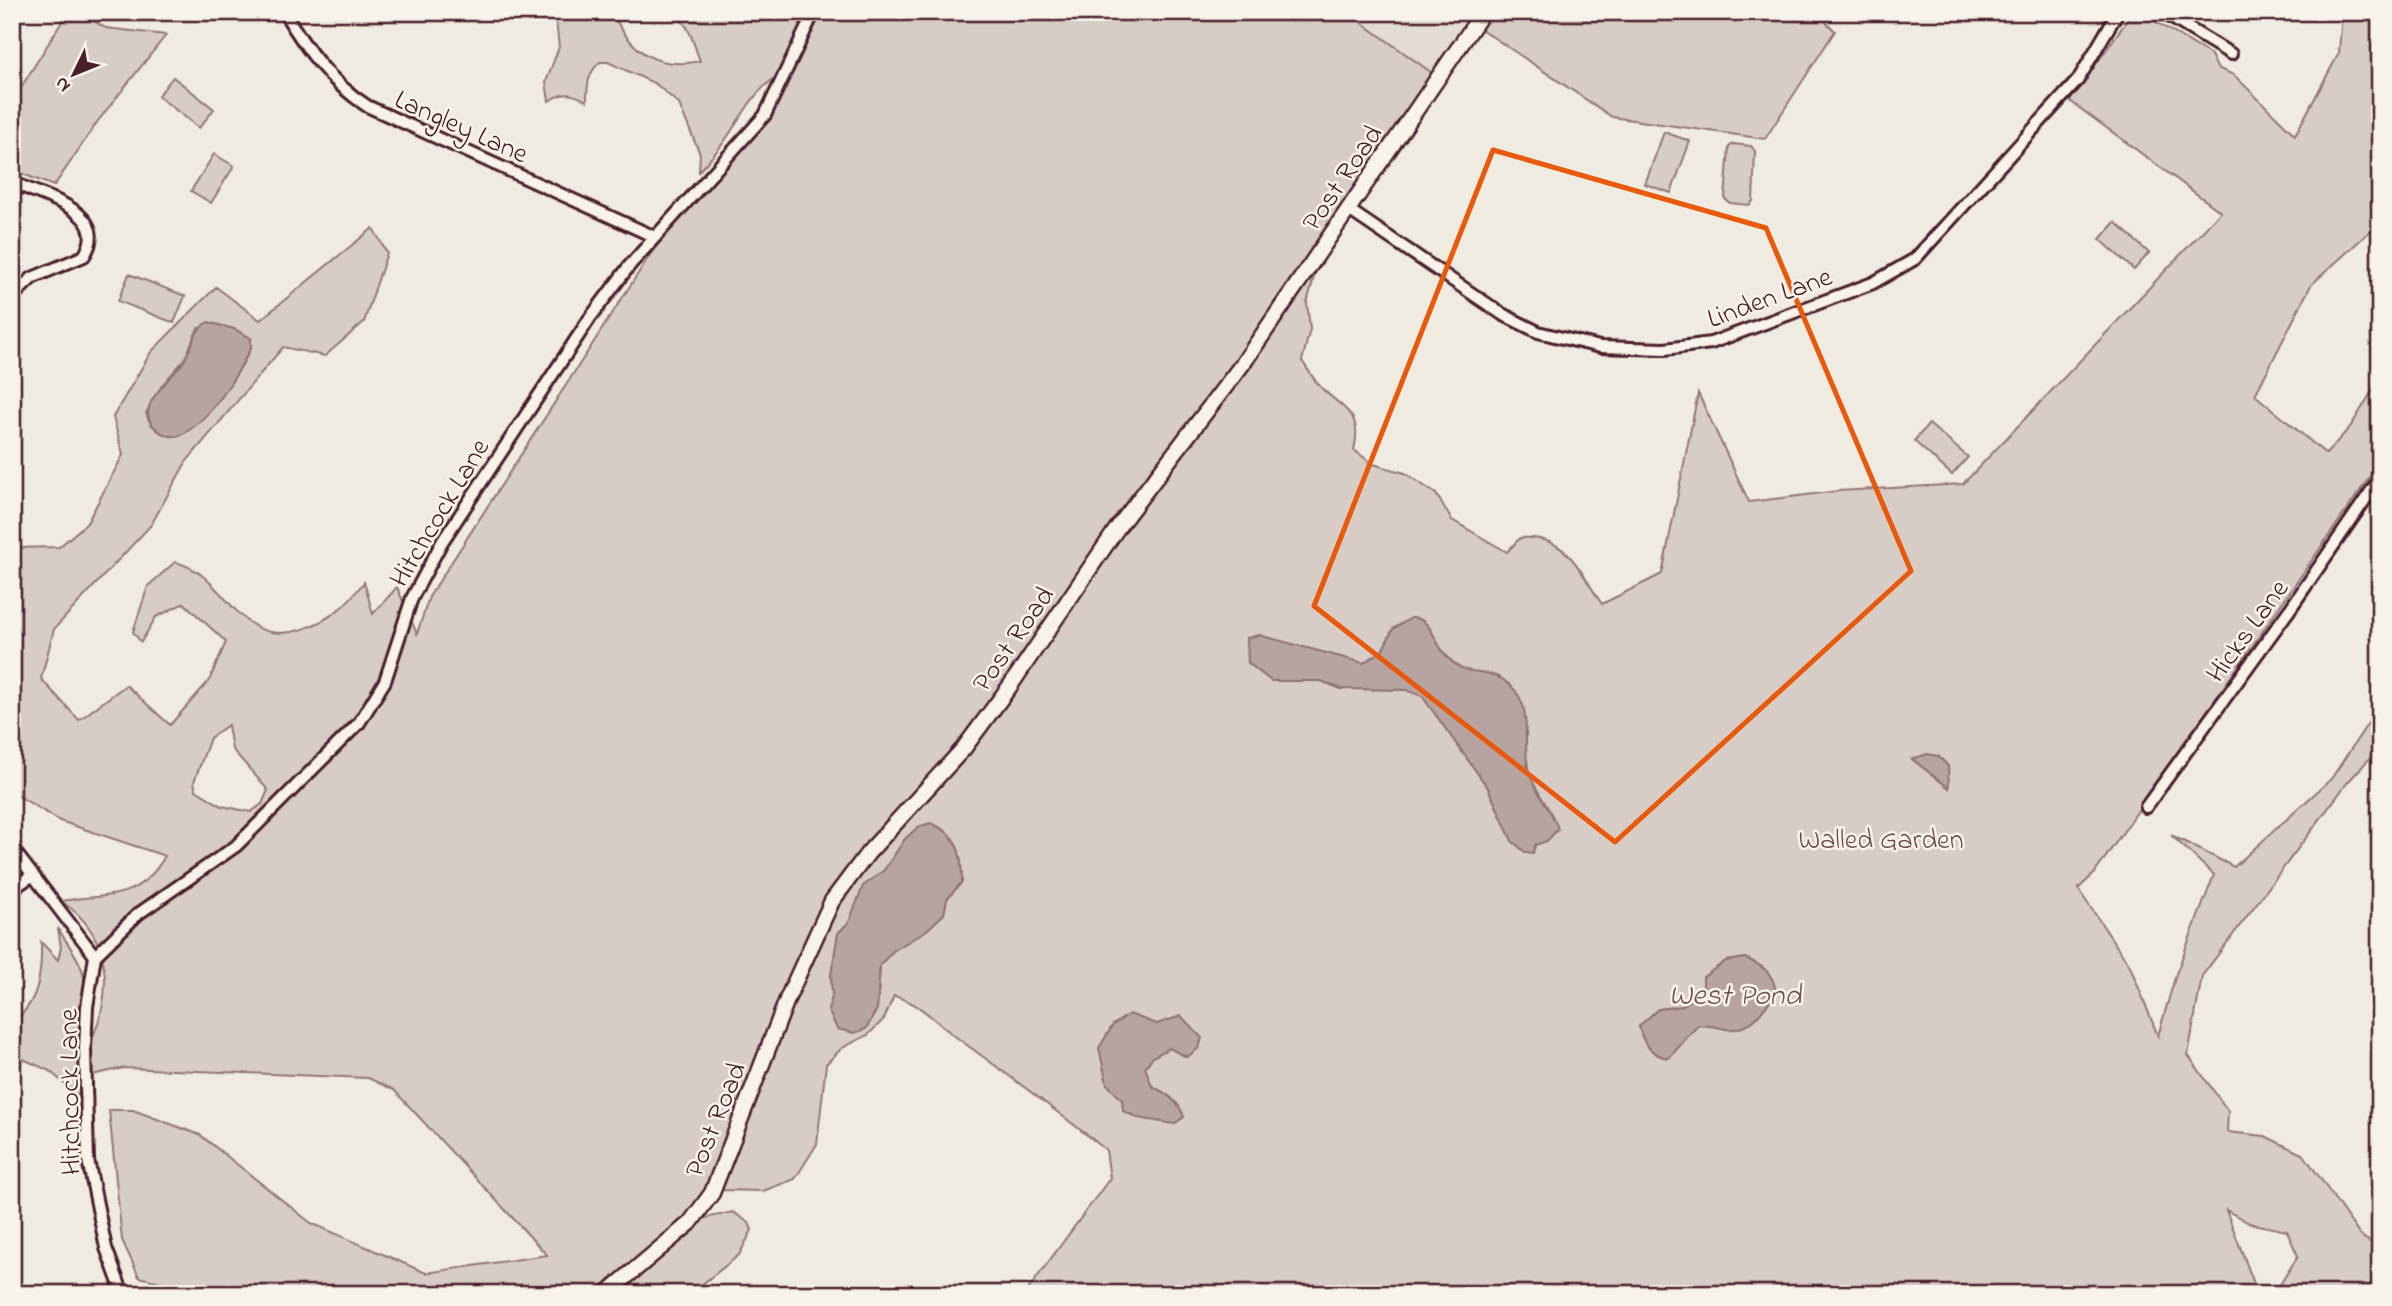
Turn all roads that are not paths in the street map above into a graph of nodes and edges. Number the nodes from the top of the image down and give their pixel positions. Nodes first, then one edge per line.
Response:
1 (284, 12) edge
2 (814, 12) edge
3 (1483, 12) edge
4 (2118, 12) edge
5 (2162, 12) edge
6 (2231, 54) dead end
7 (12, 182) edge
8 (1349, 210) junction
9 (655, 237) junction
10 (12, 296) edge
11 (2380, 478) edge
12 (2146, 807) dead end
13 (12, 848) edge
14 (33, 875) junction
15 (12, 889) edge
16 (96, 956) junction
17 (123, 1294) edge
18 (606, 1294) edge

1 - 9 street, Langley Lane
2 - 9 street, Hitchcock Lane
3 - 8 main road, Post Road
4 - 8 street, Linden Lane
5 - 6 street
7 - 10 street
8 - 18 main road, Post Road
9 - 16 street, Hitchcock Lane
11 - 12 street, Hicks Lane
13 - 14 street
14 - 15 street
14 - 16 street
16 - 17 street, Hitchcock Lane

